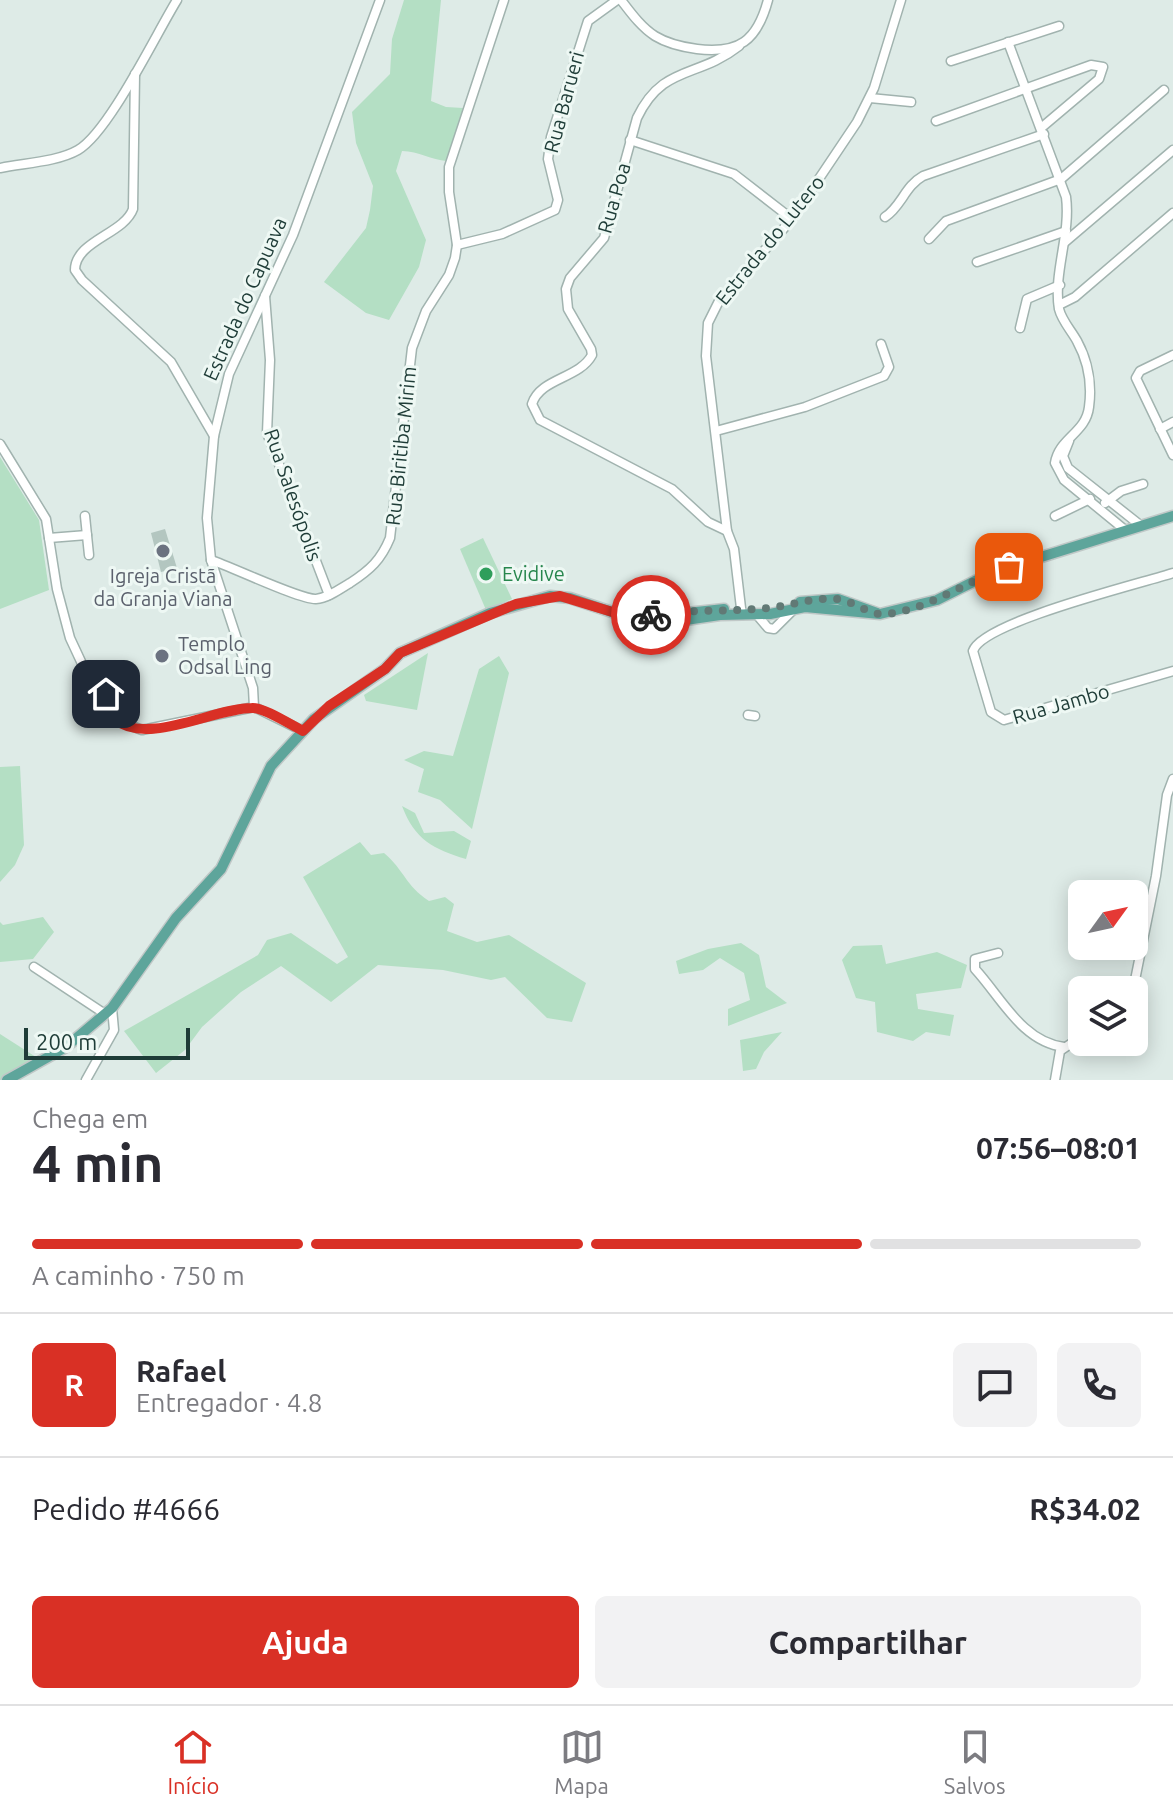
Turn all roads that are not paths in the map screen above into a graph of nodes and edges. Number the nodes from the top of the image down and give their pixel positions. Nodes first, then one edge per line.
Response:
1 (177, 0) edge
2 (380, 0) edge
3 (504, 0) edge
4 (619, 0) edge
5 (768, 0) edge
6 (901, 0) edge
7 (1059, 26) dead end
8 (1008, 42) junction
9 (718, 56) junction
10 (951, 61) dead end
11 (135, 74) junction
12 (1026, 88) junction
13 (1164, 90) dead end
14 (870, 98) junction
15 (911, 102) dead end
16 (936, 121) dead end
17 (1043, 131) junction
18 (630, 140) junction
19 (1173, 150) edge
20 (0, 168) edge
21 (1061, 179) junction
22 (1173, 213) edge
23 (885, 217) dead end
24 (792, 219) junction
25 (1066, 231) junction
26 (929, 239) dead end
27 (1065, 243) junction
28 (457, 245) junction
29 (977, 262) dead end
30 (1060, 285) junction
31 (265, 296) junction
32 (1059, 305) junction
33 (250, 325) junction
34 (1020, 328) dead end
35 (269, 333) junction
36 (881, 344) dead end
37 (1173, 355) edge
38 (1173, 422) edge
39 (1160, 429) junction
40 (716, 431) junction
41 (214, 436) junction
42 (1071, 437) junction
43 (0, 444) edge
44 (1173, 455) edge
45 (1143, 484) dead end
46 (1088, 485) junction
47 (1097, 491) junction
48 (1080, 493) junction
49 (1089, 500) junction
50 (1108, 500) junction
51 (1100, 509) junction
52 (85, 516) dead end
53 (1055, 516) dead end
54 (1173, 516) edge
55 (1140, 525) junction
56 (1125, 530) junction
57 (727, 531) junction
58 (87, 535) junction
59 (49, 538) junction
60 (89, 555) dead end
61 (211, 560) junction
62 (1173, 573) edge
63 (329, 595) junction
64 (838, 604) junction
65 (739, 608) junction
66 (794, 609) junction
67 (757, 615) junction
68 (670, 618) junction
69 (1173, 671) edge
70 (254, 707) junction
71 (303, 731) junction
72 (1173, 779) edge
73 (998, 953) dead end
74 (34, 967) dead end
75 (1136, 976) edge
76 (109, 1011) junction
77 (1068, 1045) edge
78 (1064, 1047) junction
79 (7, 1080) edge
80 (86, 1080) edge
81 (1055, 1080) edge

1 - 11 street
2 - 31 street, Estrada do Capuava
3 - 28 street, Rua Biritiba Mirim
4 - 9 street
4 - 28 street, Rua Barueri
5 - 9 street
6 - 14 street, Estrada do Lutero
7 - 8 street
8 - 10 street
8 - 12 street
9 - 18 street
11 - 20 street
11 - 41 street
12 - 16 street
12 - 17 street
12 - 17 street
13 - 21 street
14 - 15 street
14 - 24 street, Estrada do Lutero
17 - 21 street
17 - 23 street
18 - 24 street
18 - 57 street, Rua Poa
19 - 27 street
21 - 25 street
21 - 26 street
22 - 32 street
24 - 40 street, Estrada do Lutero
25 - 27 street
25 - 29 street
27 - 30 street
28 - 63 street, Rua Biritiba Mirim
30 - 32 street
30 - 34 street
31 - 33 street, Estrada do Capuava
31 - 35 street, Rua Salesópolis
32 - 42 street
33 - 35 street
33 - 41 street, Estrada do Capuava
35 - 63 street, Rua Salesópolis
36 - 40 street
37 - 39 street
38 - 39 street
39 - 44 street
40 - 57 street, Estrada do Lutero
41 - 61 street, Estrada do Capuava
42 - 46 street
42 - 48 street
43 - 59 street
45 - 50 street
46 - 47 street
46 - 48 street
47 - 49 street
47 - 50 street
48 - 49 street
49 - 51 street
49 - 53 street
50 - 51 street
50 - 55 street
51 - 56 street
52 - 58 street
54 - 55 main road
55 - 56 main road
56 - 64 main road
57 - 65 street, Estrada do Lutero
58 - 59 street
58 - 60 street
59 - 70 street
61 - 63 street
61 - 70 street, Estrada do Capuava
62 - 69 street, Rua Jambo
64 - 65 main road
64 - 66 main road
65 - 68 main road
66 - 67 main road
66 - 67 street
67 - 68 main road
68 - 71 main road
70 - 71 street
71 - 76 main road
72 - 75 street
73 - 78 street
74 - 76 street
76 - 79 main road
76 - 80 street
77 - 78 street
78 - 81 street

